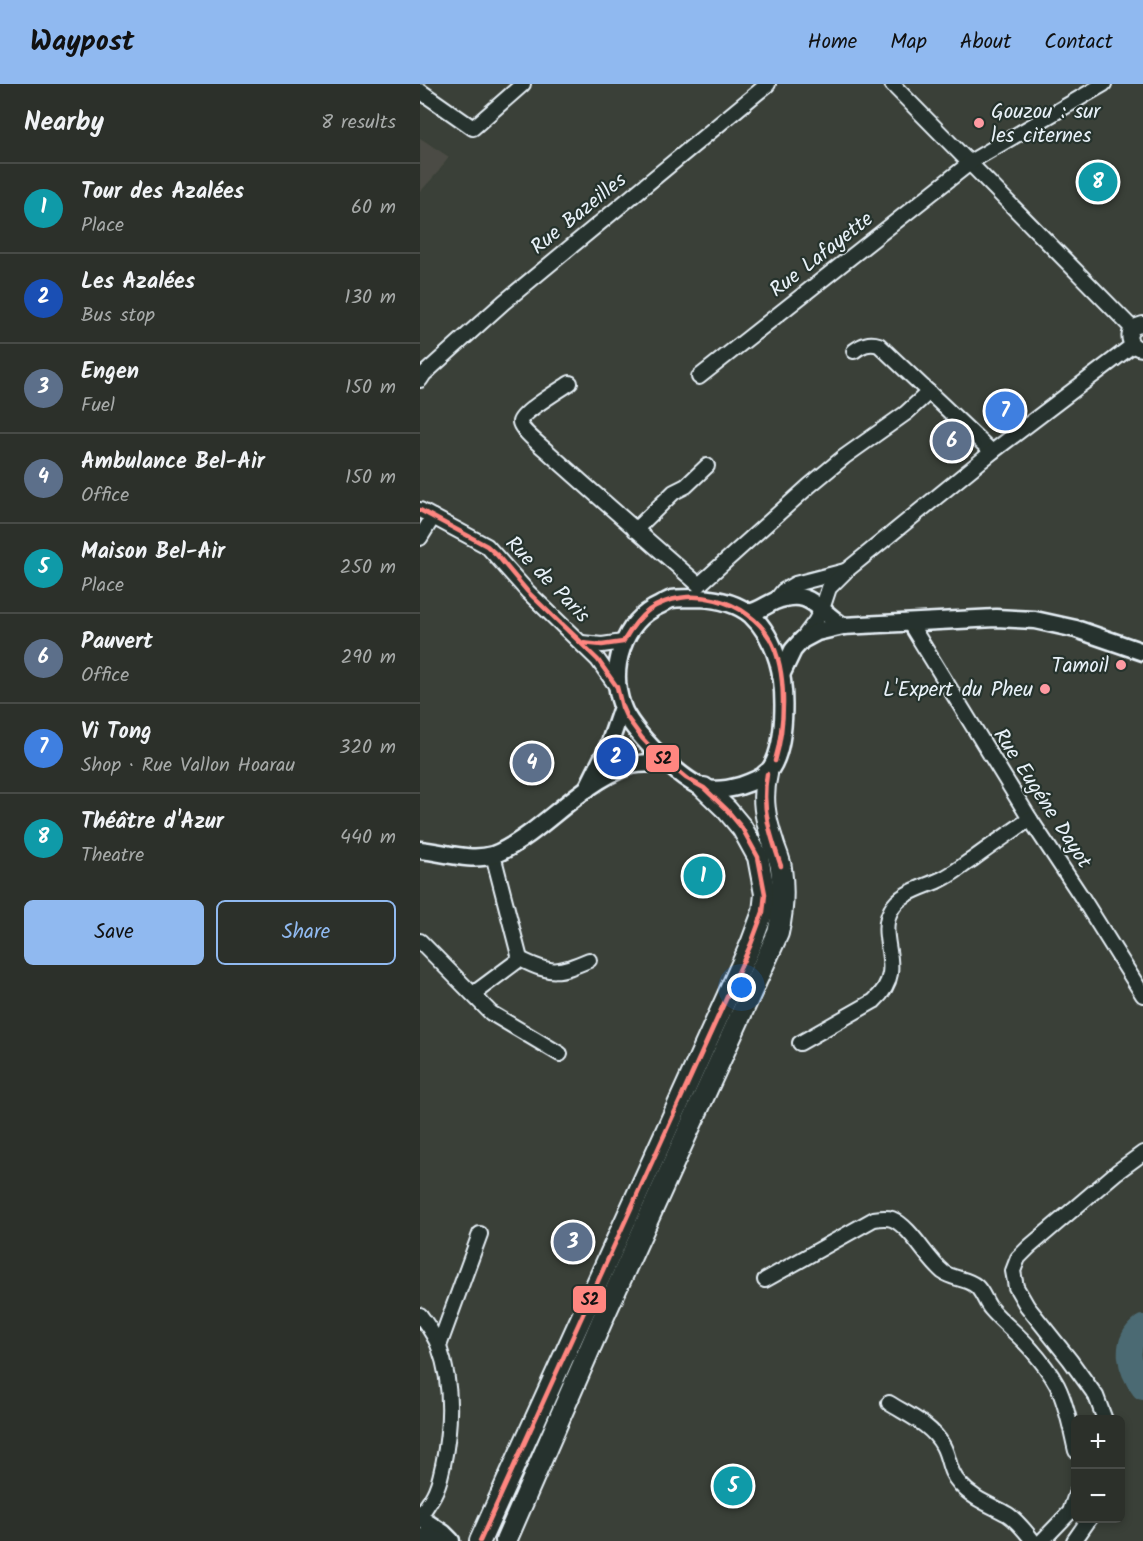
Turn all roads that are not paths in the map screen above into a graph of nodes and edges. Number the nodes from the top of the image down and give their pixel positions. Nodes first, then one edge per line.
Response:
1 (523, 84) edge
2 (768, 84) edge
3 (892, 84) edge
4 (1104, 84) edge
5 (420, 91) edge
6 (970, 163) junction
7 (1138, 326) edge
8 (1138, 347) edge
9 (854, 351) dead end
10 (699, 377) dead end
11 (420, 380) edge
12 (570, 383) dead end
13 (929, 392) junction
14 (992, 452) junction
15 (707, 466) dead end
16 (420, 510) edge
17 (433, 517) junction
18 (635, 530) junction
19 (420, 538) edge
20 (847, 570) junction
21 (700, 591) junction
22 (775, 601) junction
23 (822, 609) junction
24 (749, 613) junction
25 (909, 622) junction
26 (843, 626) junction
27 (802, 640) junction
28 (623, 642) junction
29 (582, 643) junction
30 (1143, 652) edge
31 (781, 675) junction
32 (617, 687) junction
33 (622, 707) junction
34 (669, 764) junction
35 (767, 774) junction
36 (704, 788) junction
37 (587, 789) junction
38 (1030, 819) junction
39 (420, 850) edge
40 (493, 855) junction
41 (420, 940) edge
42 (520, 959) junction
43 (589, 960) dead end
44 (473, 994) junction
45 (1143, 995) edge
46 (800, 1043) dead end
47 (560, 1054) dead end
48 (1143, 1153) edge
49 (647, 1175) junction
50 (621, 1199) dead end
51 (480, 1234) dead end
52 (765, 1280) dead end
53 (420, 1315) edge
54 (563, 1326) dead end
55 (439, 1346) junction
56 (567, 1351) junction
57 (889, 1403) dead end
58 (1103, 1415) edge
59 (1071, 1432) edge
60 (1071, 1509) edge
61 (422, 1517) edge
62 (1087, 1523) edge
63 (440, 1541) edge
64 (451, 1541) edge
65 (480, 1541) edge
66 (506, 1541) edge
67 (1033, 1541) edge
68 (1042, 1541) edge
69 (1074, 1541) edge

1 - 5 street
2 - 11 street, Rue Bazeilles
3 - 6 street
4 - 6 street, Rue Lafayette
6 - 7 street
6 - 10 street, Rue Lafayette
7 - 8 street
8 - 14 street
9 - 13 street
12 - 18 street
13 - 14 street
13 - 21 street
14 - 20 street
15 - 18 street
16 - 17 street, Rue de Paris
17 - 19 street
17 - 29 street, Rue de Paris
18 - 21 street
20 - 22 street
20 - 23 street
21 - 24 main road
21 - 28 main road
22 - 23 main road
22 - 24 main road
23 - 26 main road
23 - 27 street
24 - 31 main road
25 - 26 main road
25 - 30 main road
25 - 38 street, Rue Eugéne Dayot
26 - 27 main road
27 - 31 main road
28 - 29 street, Rue de Paris
28 - 32 main road
29 - 32 street, Rue de Paris
31 - 35 main road
32 - 33 main road
33 - 34 main road
33 - 37 main road
34 - 36 main road
34 - 37 main road
35 - 36 main road
35 - 66 highway
36 - 49 highway
37 - 40 main road
38 - 45 street, Rue Eugéne Dayot
38 - 46 street
39 - 40 main road
40 - 42 street
41 - 44 street
42 - 43 street
42 - 44 street
44 - 47 street
48 - 58 street
49 - 50 highway
49 - 56 highway
51 - 55 street
52 - 59 street
53 - 55 street
54 - 56 highway
55 - 61 street
56 - 65 highway
57 - 67 street
60 - 68 street
61 - 63 main road
61 - 64 main road
62 - 69 street

